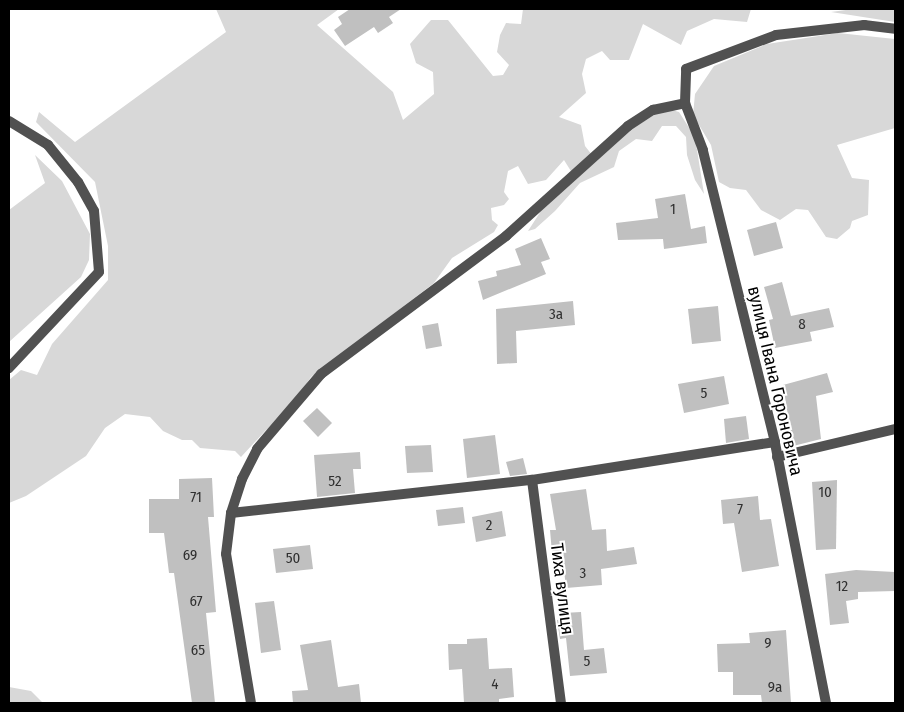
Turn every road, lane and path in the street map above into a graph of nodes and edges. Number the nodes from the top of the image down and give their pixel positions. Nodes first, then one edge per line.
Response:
1 (895, 29) edge
2 (685, 103) junction
3 (9, 121) edge
4 (9, 368) edge
5 (895, 429) edge
6 (775, 442) junction
7 (778, 457) junction
8 (532, 480) junction
9 (231, 514) junction
10 (251, 703) edge
11 (561, 703) edge
12 (826, 703) edge

1 - 2 street, вулиця Івана Гороновича
2 - 6 street, вулиця Івана Гороновича
2 - 9 street
3 - 4 street
5 - 7 street
6 - 7 street, вулиця Івана Гороновича
6 - 8 street
7 - 12 street, вулиця Івана Гороновича
8 - 9 street
8 - 11 street, Тиха вулиця
9 - 10 street

